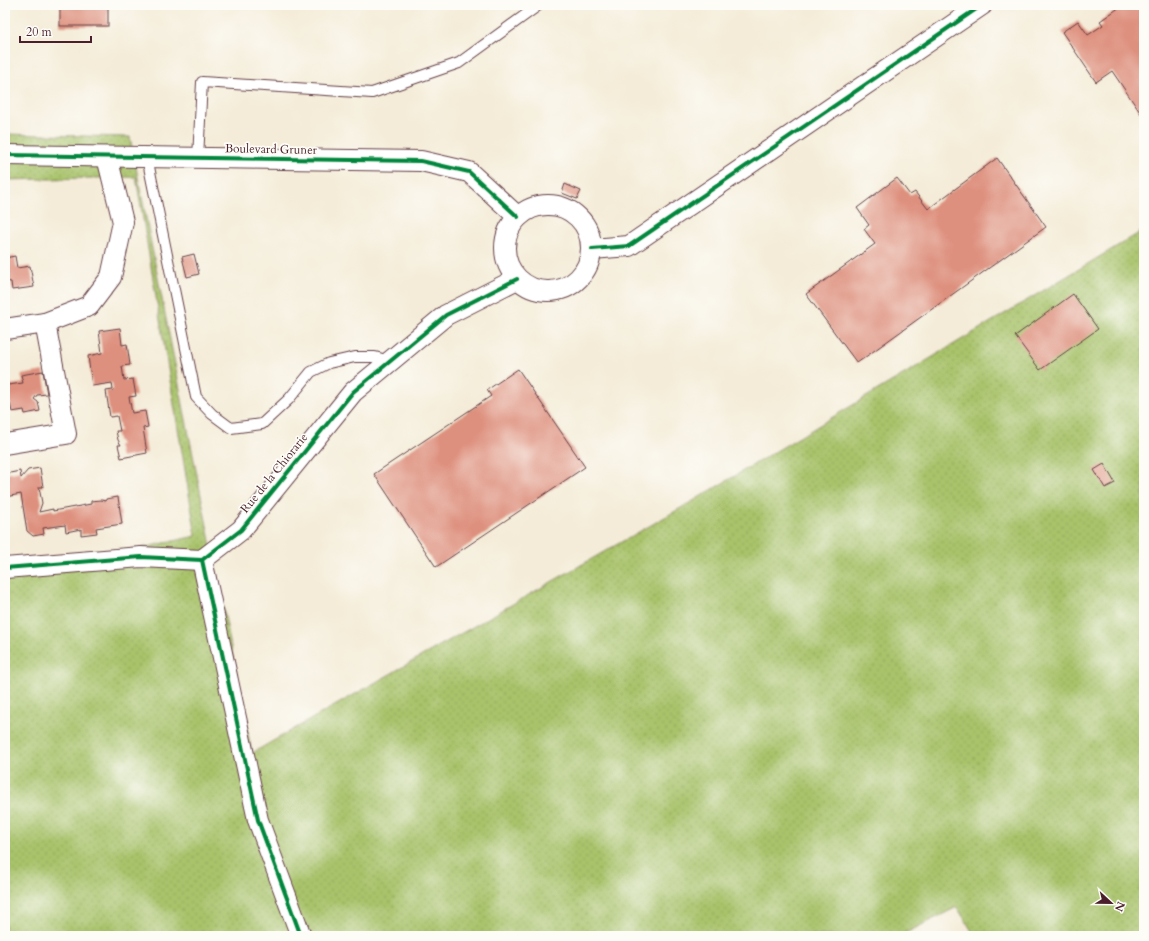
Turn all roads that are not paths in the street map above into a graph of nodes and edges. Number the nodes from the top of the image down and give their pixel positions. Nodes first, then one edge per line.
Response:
1 (538, 5) edge
2 (982, 5) edge
3 (5, 155) edge
4 (106, 157) junction
5 (147, 158) junction
6 (198, 158) junction
7 (518, 217) junction
8 (592, 249) junction
9 (517, 279) junction
10 (45, 323) junction
11 (5, 329) edge
12 (390, 361) junction
13 (5, 444) edge
14 (202, 560) junction
15 (5, 568) edge
16 (301, 936) edge

1 - 6 lane
2 - 8 street
3 - 4 street, Boulevard Gruner
4 - 5 street, Boulevard Gruner
4 - 10 street
5 - 6 street, Boulevard Gruner
5 - 12 lane
6 - 7 street, Boulevard Gruner
7 - 8 street
7 - 9 street
8 - 9 street
9 - 12 street, Rue de la Chiorarie
10 - 11 street
10 - 13 street
12 - 14 street, Rue de la Chiorarie
14 - 15 street
14 - 16 street

